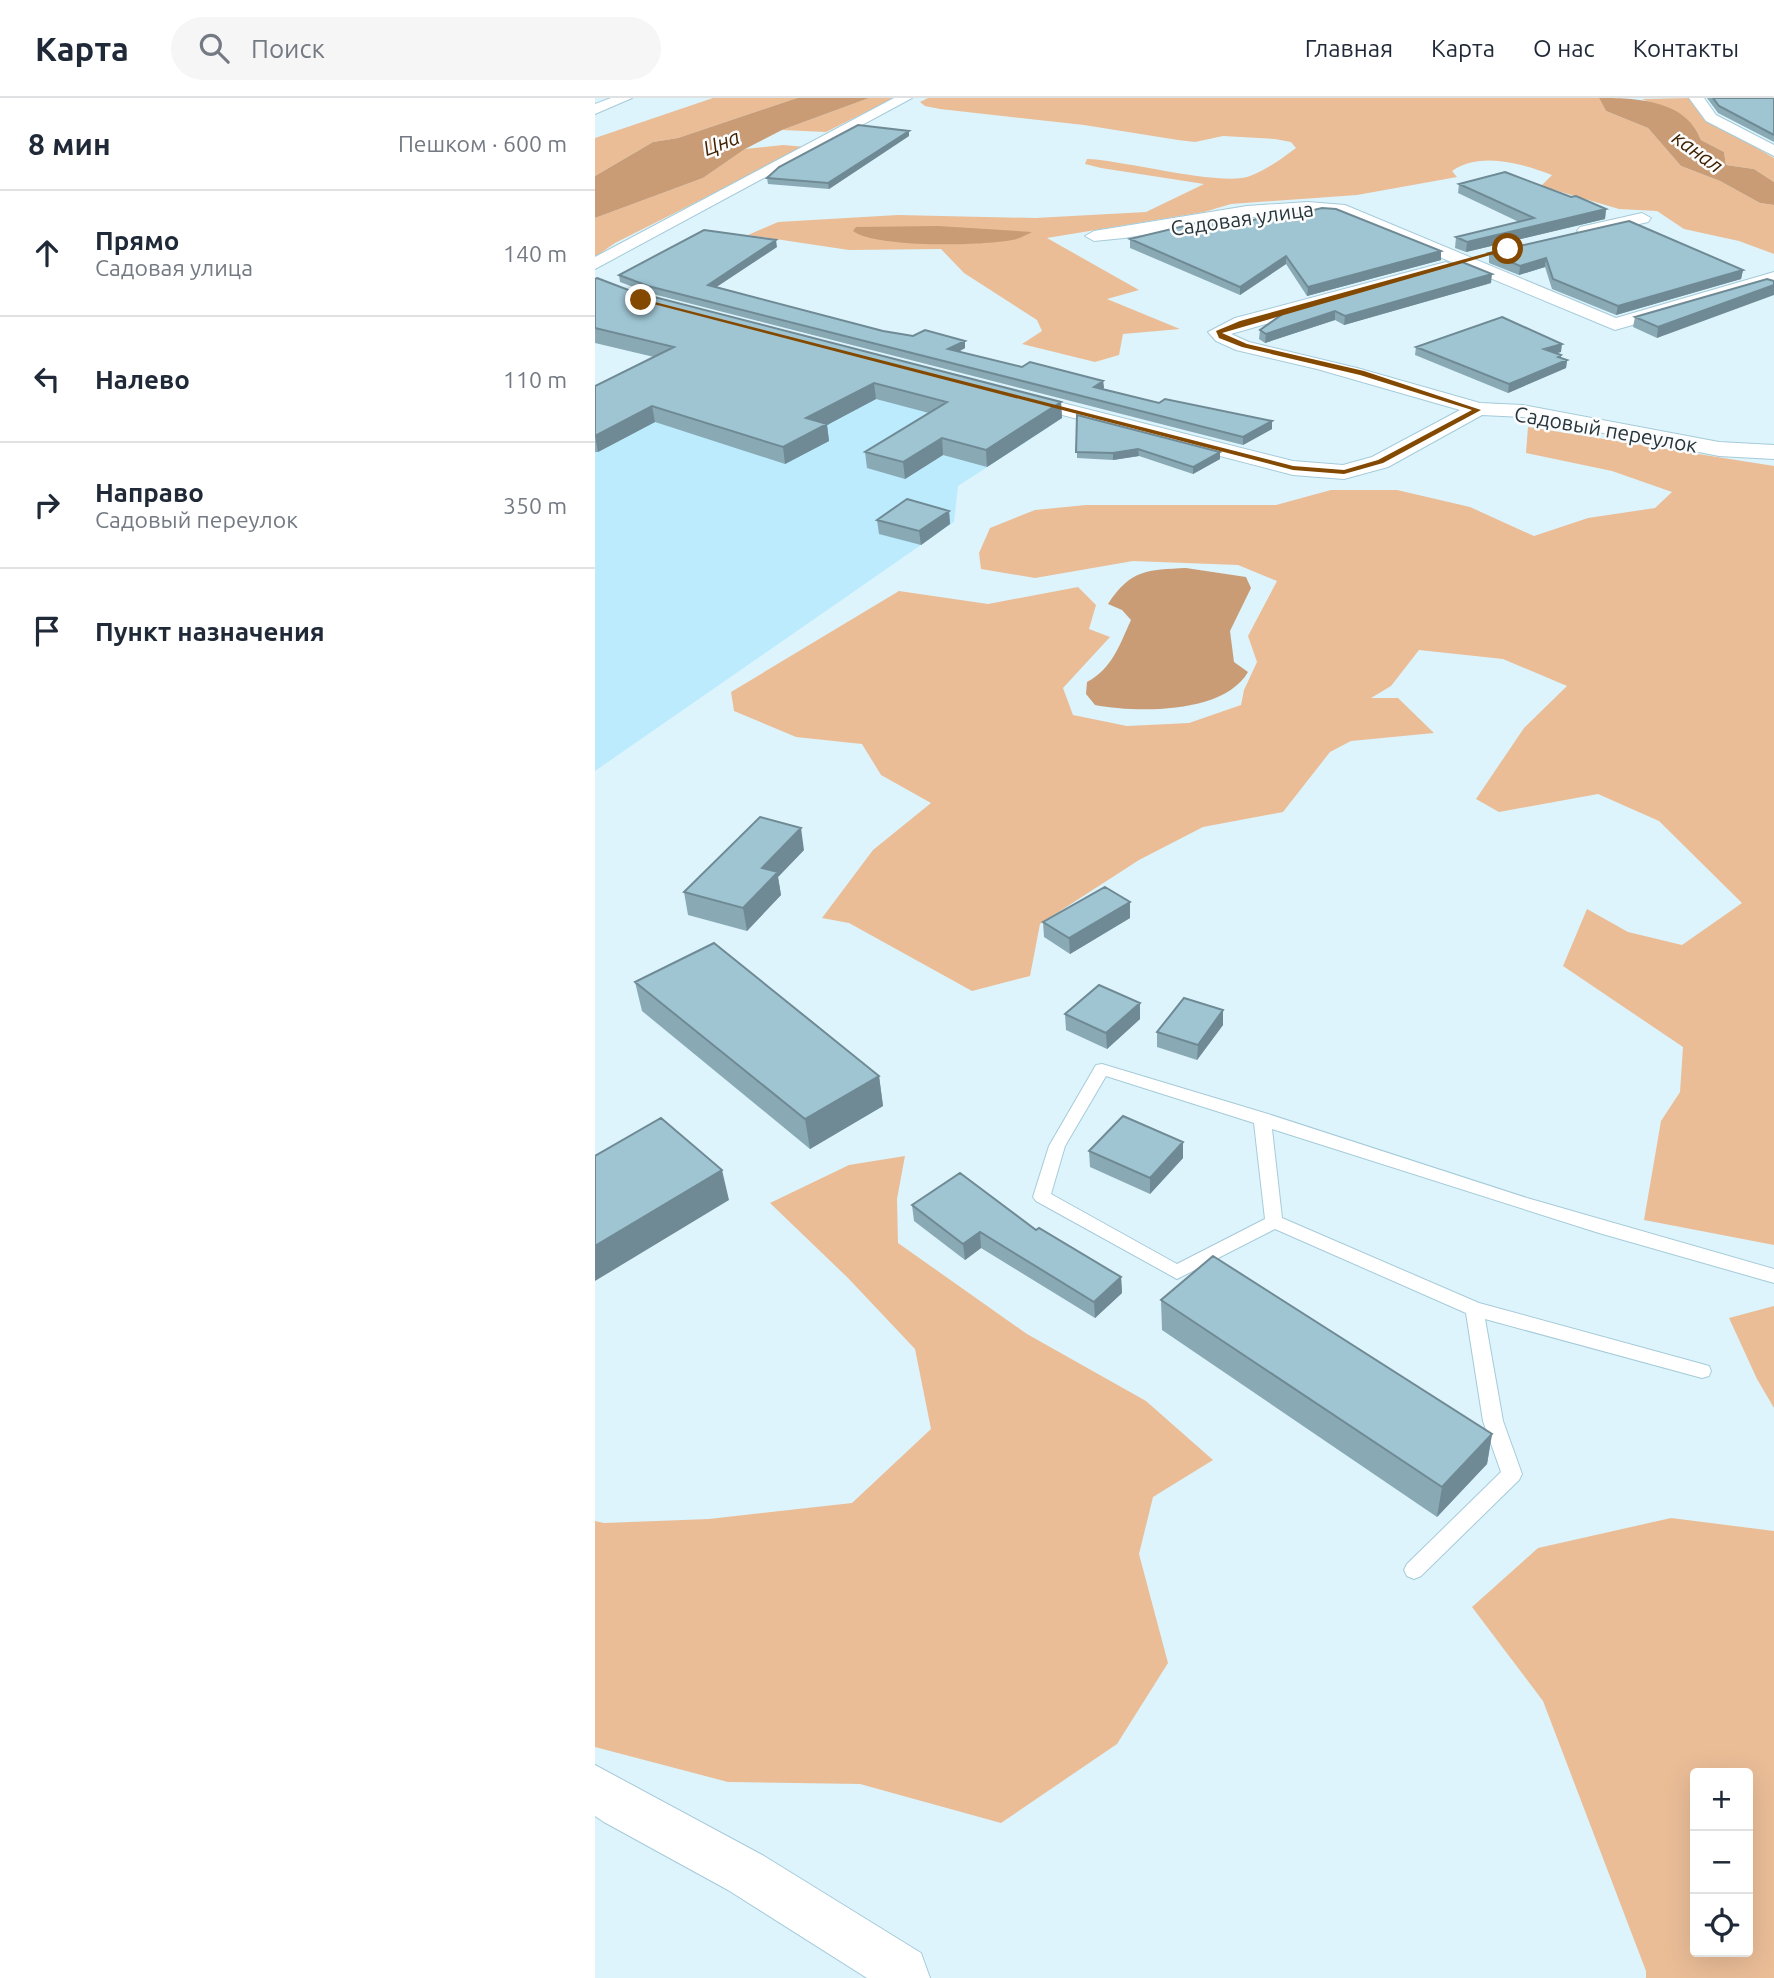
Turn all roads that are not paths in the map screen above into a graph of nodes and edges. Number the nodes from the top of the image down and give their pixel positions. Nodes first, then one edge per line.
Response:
1 (625, 98) edge
2 (905, 98) edge
3 (1696, 98) edge
4 (595, 109) edge
5 (1769, 146) edge
6 (1642, 218) dead end
7 (1094, 236) dead end
8 (1561, 237) edge
9 (1496, 253) edge
10 (1463, 262) junction
11 (597, 276) edge
12 (1774, 278) edge
13 (1004, 394) edge
14 (1478, 410) junction
15 (1774, 452) edge
16 (1262, 1118) junction
17 (1275, 1222) junction
18 (1774, 1276) edge
19 (1474, 1309) junction
20 (1702, 1371) dead end
21 (1414, 1570) dead end
22 (595, 1788) edge
23 (904, 1978) edge

1 - 4 street
2 - 11 street
3 - 5 street
6 - 8 street
7 - 10 street, Садовая улица
9 - 10 street
10 - 12 street, Садовая улица
10 - 14 street
13 - 14 street, Садовый переулок
14 - 15 street, Садовый переулок
16 - 17 lane
16 - 17 lane
16 - 18 lane
17 - 19 lane
19 - 20 lane
19 - 21 lane
22 - 23 street

